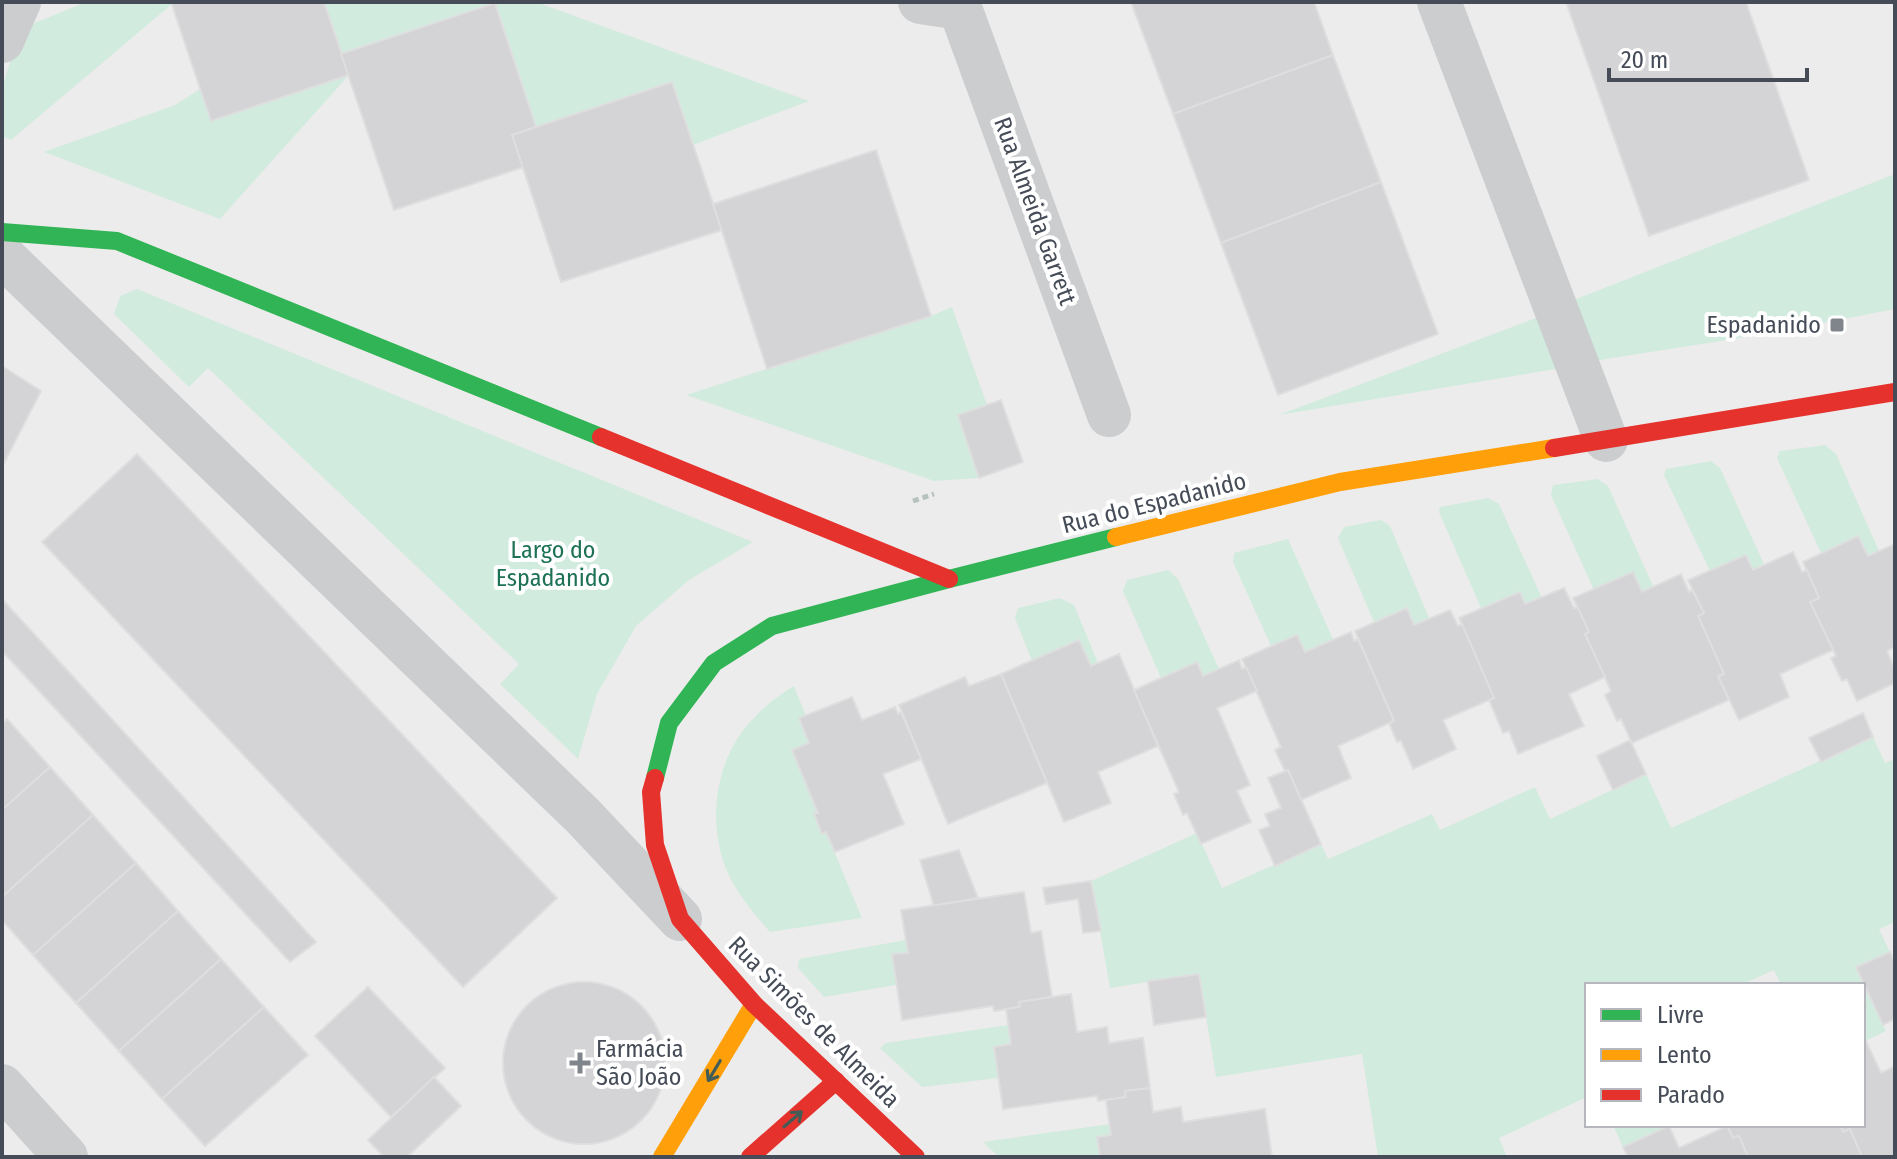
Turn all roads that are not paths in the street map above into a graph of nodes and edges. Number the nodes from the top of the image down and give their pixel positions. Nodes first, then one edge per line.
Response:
1 (19, 2) edge
2 (1439, 2) edge
3 (945, 4) edge
4 (2, 41) edge
5 (2, 232) edge
6 (2, 255) edge
7 (1895, 392) edge
8 (1109, 415) dead end
9 (1606, 440) junction
10 (949, 579) junction
11 (680, 919) junction
12 (754, 1004) junction
13 (836, 1081) junction
14 (2, 1086) edge
15 (66, 1157) edge
16 (662, 1157) edge
17 (750, 1157) edge
18 (916, 1157) edge

1 - 4 street
2 - 9 street
3 - 8 street, Rua Almeida Garrett
5 - 10 street
6 - 11 street
7 - 9 street, Rua do Espadanido
9 - 10 street, Rua do Espadanido
10 - 11 street, Rua do Espadanido
11 - 12 street, Rua Simões de Almeida
12 - 13 street, Rua Simões de Almeida
12 -> 16 street
17 -> 13 street
13 - 18 street, Rua Simões de Almeida
14 - 15 street

